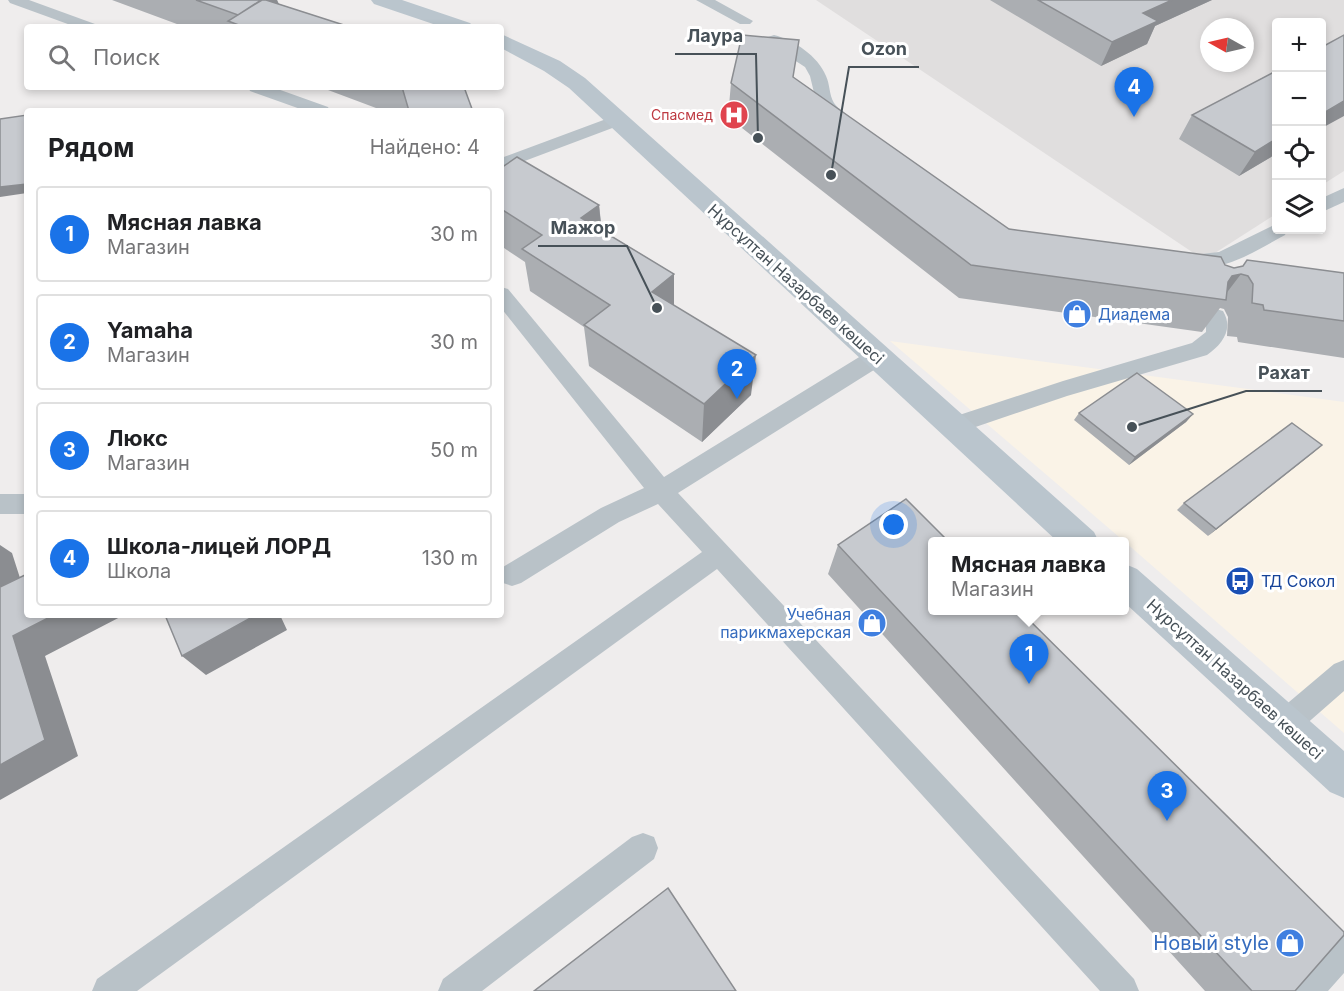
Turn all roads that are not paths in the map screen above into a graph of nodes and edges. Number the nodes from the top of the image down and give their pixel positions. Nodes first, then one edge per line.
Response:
1 (15, 0) edge
2 (381, 0) edge
3 (703, 0) edge
4 (745, 21) dead end
5 (82, 24) edge
6 (454, 24) edge
7 (774, 40) edge
8 (504, 41) edge
9 (263, 90) edge
10 (314, 108) edge
11 (617, 120) junction
12 (860, 132) edge
13 (504, 163) edge
14 (1344, 194) edge
15 (1326, 204) edge
16 (1272, 233) edge
17 (1167, 258) edge
18 (1199, 262) junction
19 (1207, 282) edge
20 (504, 298) edge
21 (1216, 316) edge
22 (877, 357) junction
23 (952, 426) junction
24 (661, 491) junction
25 (0, 504) edge
26 (24, 504) edge
27 (1076, 537) edge
28 (718, 554) junction
29 (512, 575) dead end
30 (1129, 584) edge
31 (1344, 673) edge
32 (1286, 723) junction
33 (1344, 778) edge
34 (643, 848) dead end
35 (1344, 949) edge
36 (109, 991) edge
37 (455, 991) edge
38 (1122, 991) edge
39 (1306, 991) edge

1 - 5 lane
2 - 6 main road
3 - 4 lane
7 - 12 lane
8 - 11 main road, Нұрсұлтан Назарбаев көшесі
9 - 10 lane
11 - 13 lane
11 - 22 main road, Нұрсұлтан Назарбаев көшесі
14 - 15 lane
16 - 18 lane
17 - 18 lane
18 - 19 lane
20 - 24 lane
21 - 23 lane
22 - 23 main road, Нұрсұлтан Назарбаев көшесі
22 - 24 lane
23 - 27 main road, Нұрсұлтан Назарбаев көшесі
24 - 28 lane
24 - 29 lane
25 - 26 lane
28 - 36 lane
28 - 38 lane
30 - 32 main road, Нұрсұлтан Назарбаев көшесі
31 - 32 lane
32 - 33 main road, Нұрсұлтан Назарбаев көшесі
34 - 37 lane
35 - 39 lane

